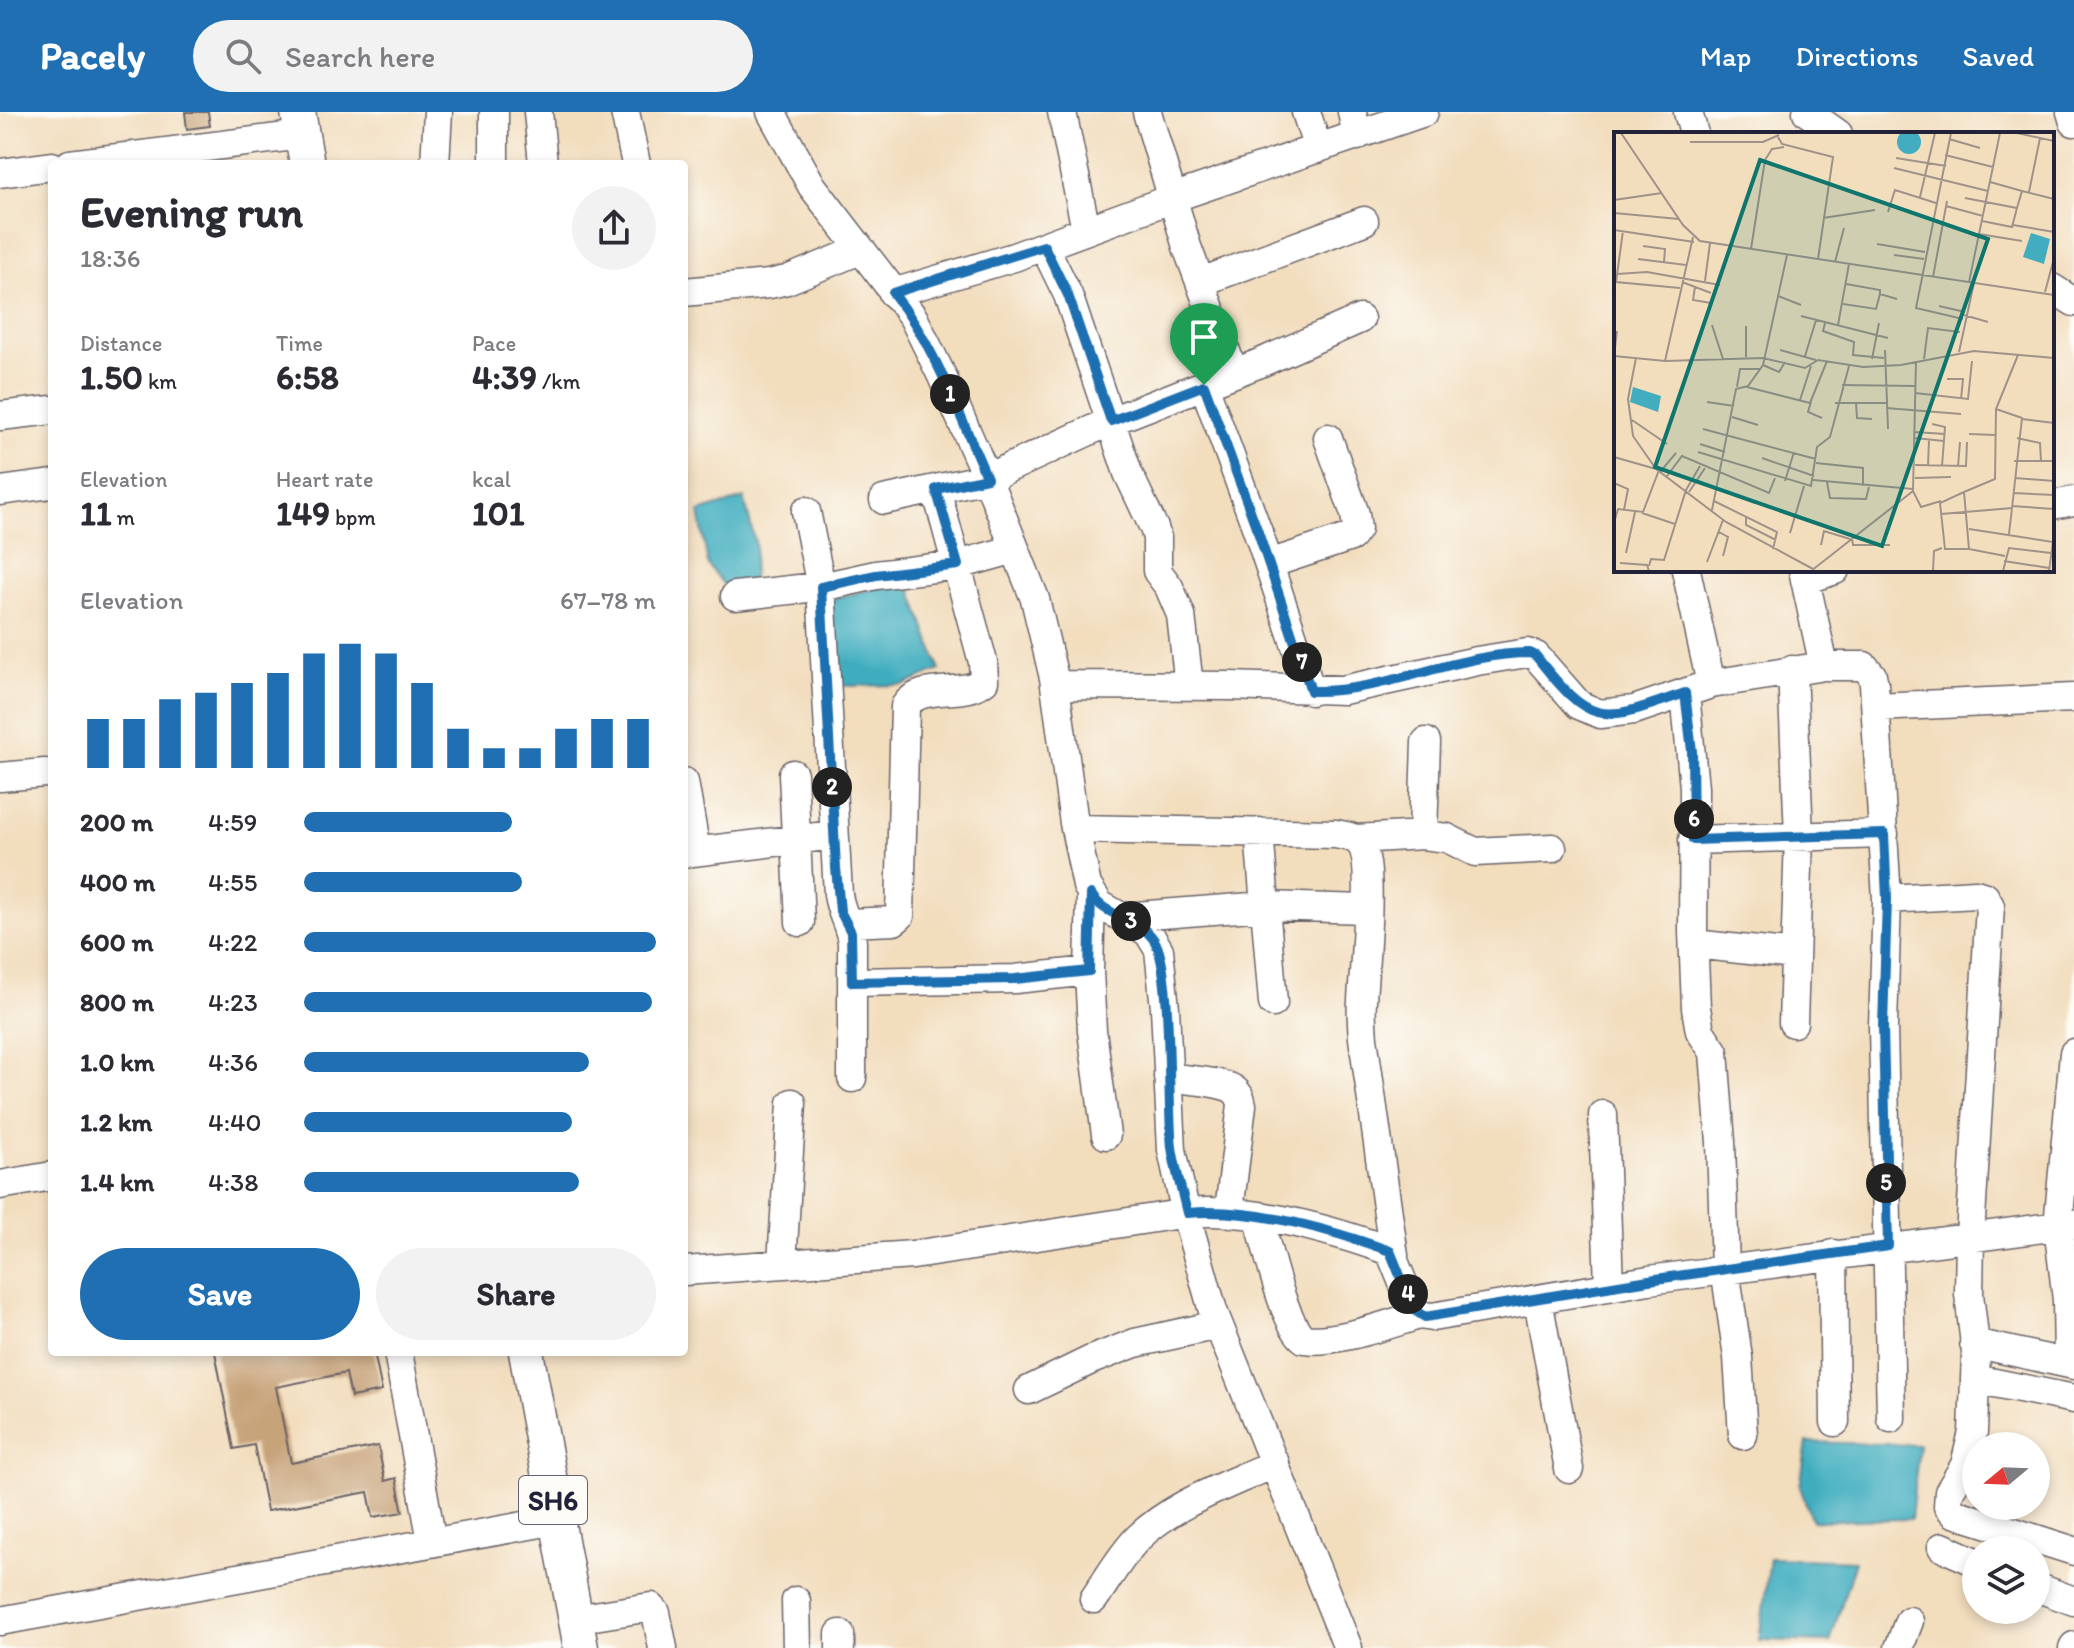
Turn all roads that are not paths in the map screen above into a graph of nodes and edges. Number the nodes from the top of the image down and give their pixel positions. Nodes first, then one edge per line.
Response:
1 (438, 112) edge
2 (494, 112) edge
3 (538, 112) edge
4 (625, 112) edge
5 (771, 112) edge
6 (1062, 112) edge
7 (1147, 112) edge
8 (1306, 112) edge
9 (1424, 112) edge
10 (1688, 112) edge
11 (1807, 112) edge
12 (2071, 112) edge
13 (2074, 122) edge
14 (1354, 124) edge
15 (1693, 132) edge
16 (1835, 132) edge
17 (302, 137) edge
18 (1318, 149) junction
19 (104, 160) edge
20 (435, 160) edge
21 (494, 160) edge
22 (543, 160) edge
23 (635, 160) edge
24 (48, 167) edge
25 (0, 173) edge
26 (1171, 199) junction
27 (1364, 221) dead end
28 (1086, 230) junction
29 (1044, 246) junction
30 (860, 250) junction
31 (1201, 282) junction
32 (2054, 289) edge
33 (688, 292) edge
34 (893, 293) junction
35 (2074, 302) edge
36 (1360, 319) dead end
37 (1234, 373) junction
38 (1204, 385) junction
39 (48, 410) edge
40 (0, 416) edge
41 (1111, 421) junction
42 (1328, 438) dead end
43 (987, 478) junction
44 (48, 485) edge
45 (936, 489) junction
46 (0, 491) edge
47 (884, 500) dead end
48 (2074, 501) edge
49 (2054, 505) edge
50 (806, 511) dead end
51 (1015, 549) junction
52 (1269, 564) junction
53 (958, 565) junction
54 (1686, 572) edge
55 (1804, 575) edge
56 (821, 587) junction
57 (735, 596) dead end
58 (1824, 666) junction
59 (1792, 670) junction
60 (1055, 685) junction
61 (1189, 686) junction
62 (1698, 689) junction
63 (1311, 691) junction
64 (2074, 698) edge
65 (1876, 707) junction
66 (1426, 742) dead end
67 (45, 773) dead end
68 (793, 774) dead end
69 (0, 777) edge
70 (688, 829) edge
71 (1075, 829) junction
72 (1259, 832) junction
73 (1884, 834) junction
74 (834, 835) junction
75 (1423, 835) junction
76 (1799, 836) junction
77 (795, 839) junction
78 (1356, 839) junction
79 (1693, 840) junction
80 (1552, 848) dead end
81 (690, 852) edge
82 (1091, 894) junction
83 (1887, 899) junction
84 (1265, 906) junction
85 (1367, 909) junction
86 (1123, 917) junction
87 (800, 922) dead end
88 (848, 923) junction
89 (1694, 944) junction
90 (1795, 955) junction
91 (1089, 971) junction
92 (852, 982) junction
93 (1273, 1003) dead end
94 (1793, 1023) dead end
95 (2074, 1053) edge
96 (1168, 1077) junction
97 (852, 1078) dead end
98 (792, 1103) dead end
99 (1603, 1115) dead end
100 (1106, 1135) dead end
101 (48, 1177) edge
102 (0, 1185) edge
103 (1229, 1211) junction
104 (1187, 1213) junction
105 (1258, 1216) junction
106 (2066, 1225) edge
107 (1970, 1236) junction
108 (1888, 1246) junction
109 (1833, 1254) junction
110 (1394, 1256) junction
111 (782, 1263) junction
112 (1725, 1269) junction
113 (688, 1271) edge
114 (1609, 1287) junction
115 (1538, 1300) junction
116 (1419, 1315) junction
117 (1218, 1325) junction
118 (1974, 1343) junction
119 (399, 1356) edge
120 (527, 1356) edge
121 (2071, 1364) edge
122 (1975, 1379) junction
123 (1029, 1390) dead end
124 (2074, 1399) edge
125 (1891, 1418) dead end
126 (1835, 1422) dead end
127 (1743, 1435) dead end
128 (1275, 1463) junction
129 (1569, 1469) dead end
130 (557, 1520) junction
131 (432, 1542) junction
132 (1942, 1547) dead end
133 (2074, 1551) edge
134 (1962, 1556) edge
135 (2050, 1592) edge
136 (1094, 1599) dead end
137 (796, 1601) dead end
138 (2074, 1601) edge
139 (0, 1621) edge
140 (1909, 1621) dead end
141 (578, 1634) edge
142 (663, 1648) edge
143 (797, 1648) edge
144 (1348, 1648) edge
145 (1899, 1648) edge

1 - 20 street
2 - 21 street
3 - 22 street
4 - 23 street
5 - 30 street
6 - 28 street
7 - 26 street
8 - 18 street
9 - 14 street
10 - 15 street
11 - 16 street
12 - 13 street
14 - 18 street
17 - 19 street
18 - 26 street
24 - 25 street
26 - 28 street
26 - 31 street
27 - 31 street
28 - 29 street
29 - 34 street
29 - 41 street
30 - 33 street
30 - 34 street
31 - 37 street
32 - 35 street
34 - 43 street
36 - 37 street
37 - 38 street
38 - 41 street
38 - 52 street
39 - 40 street
41 - 43 street
41 - 61 street
42 - 52 street
43 - 45 street
43 - 51 street
44 - 46 street
45 - 47 street
45 - 53 street
48 - 49 street
50 - 56 street
51 - 53 street
51 - 60 street
52 - 63 street
53 - 56 street
53 - 88 street
54 - 62 street
55 - 58 street
56 - 57 street
56 - 74 street
58 - 59 street
58 - 65 street
59 - 62 street
59 - 76 street
60 - 61 street
60 - 71 street
61 - 63 street
62 - 63 street
62 - 79 street
64 - 65 street
65 - 73 street
66 - 75 street
67 - 69 street
68 - 77 street
70 - 81 street
71 - 72 street
71 - 82 street
72 - 78 street
72 - 84 street
73 - 76 street
73 - 83 street
74 - 77 street
74 - 88 street
75 - 78 street
75 - 80 street
76 - 79 street
76 - 90 street
77 - 81 street
77 - 87 street
78 - 85 street
79 - 89 street
82 - 86 street
82 - 91 street
83 - 107 street
83 - 108 street
84 - 85 street
84 - 86 street
84 - 93 street
85 - 110 street
86 - 96 street
88 - 92 street
89 - 90 street
89 - 112 street
90 - 94 street
91 - 92 street
91 - 100 street
92 - 97 street
95 - 106 street
96 - 103 street
96 - 104 street
98 - 111 street
99 - 114 street
101 - 102 street
103 - 104 street
103 - 105 street
104 - 111 street
104 - 117 street
105 - 110 street
105 - 116 street
106 - 107 street
106 - 121 street
107 - 108 street
107 - 118 street
108 - 109 street
108 - 125 street
109 - 112 street
109 - 126 street
110 - 116 street
111 - 113 street
112 - 114 street
112 - 127 street
114 - 115 street
115 - 116 street
115 - 129 street
117 - 123 street
117 - 128 street
118 - 121 street
118 - 122 street
119 - 131 street
120 - 130 main road, SH6
122 - 124 street
122 - 133 street
128 - 136 street
128 - 144 street
130 - 131 street
130 - 141 main road, SH6
131 - 139 street
132 - 134 street
135 - 138 street
137 - 143 street
140 - 145 street
141 - 142 street

